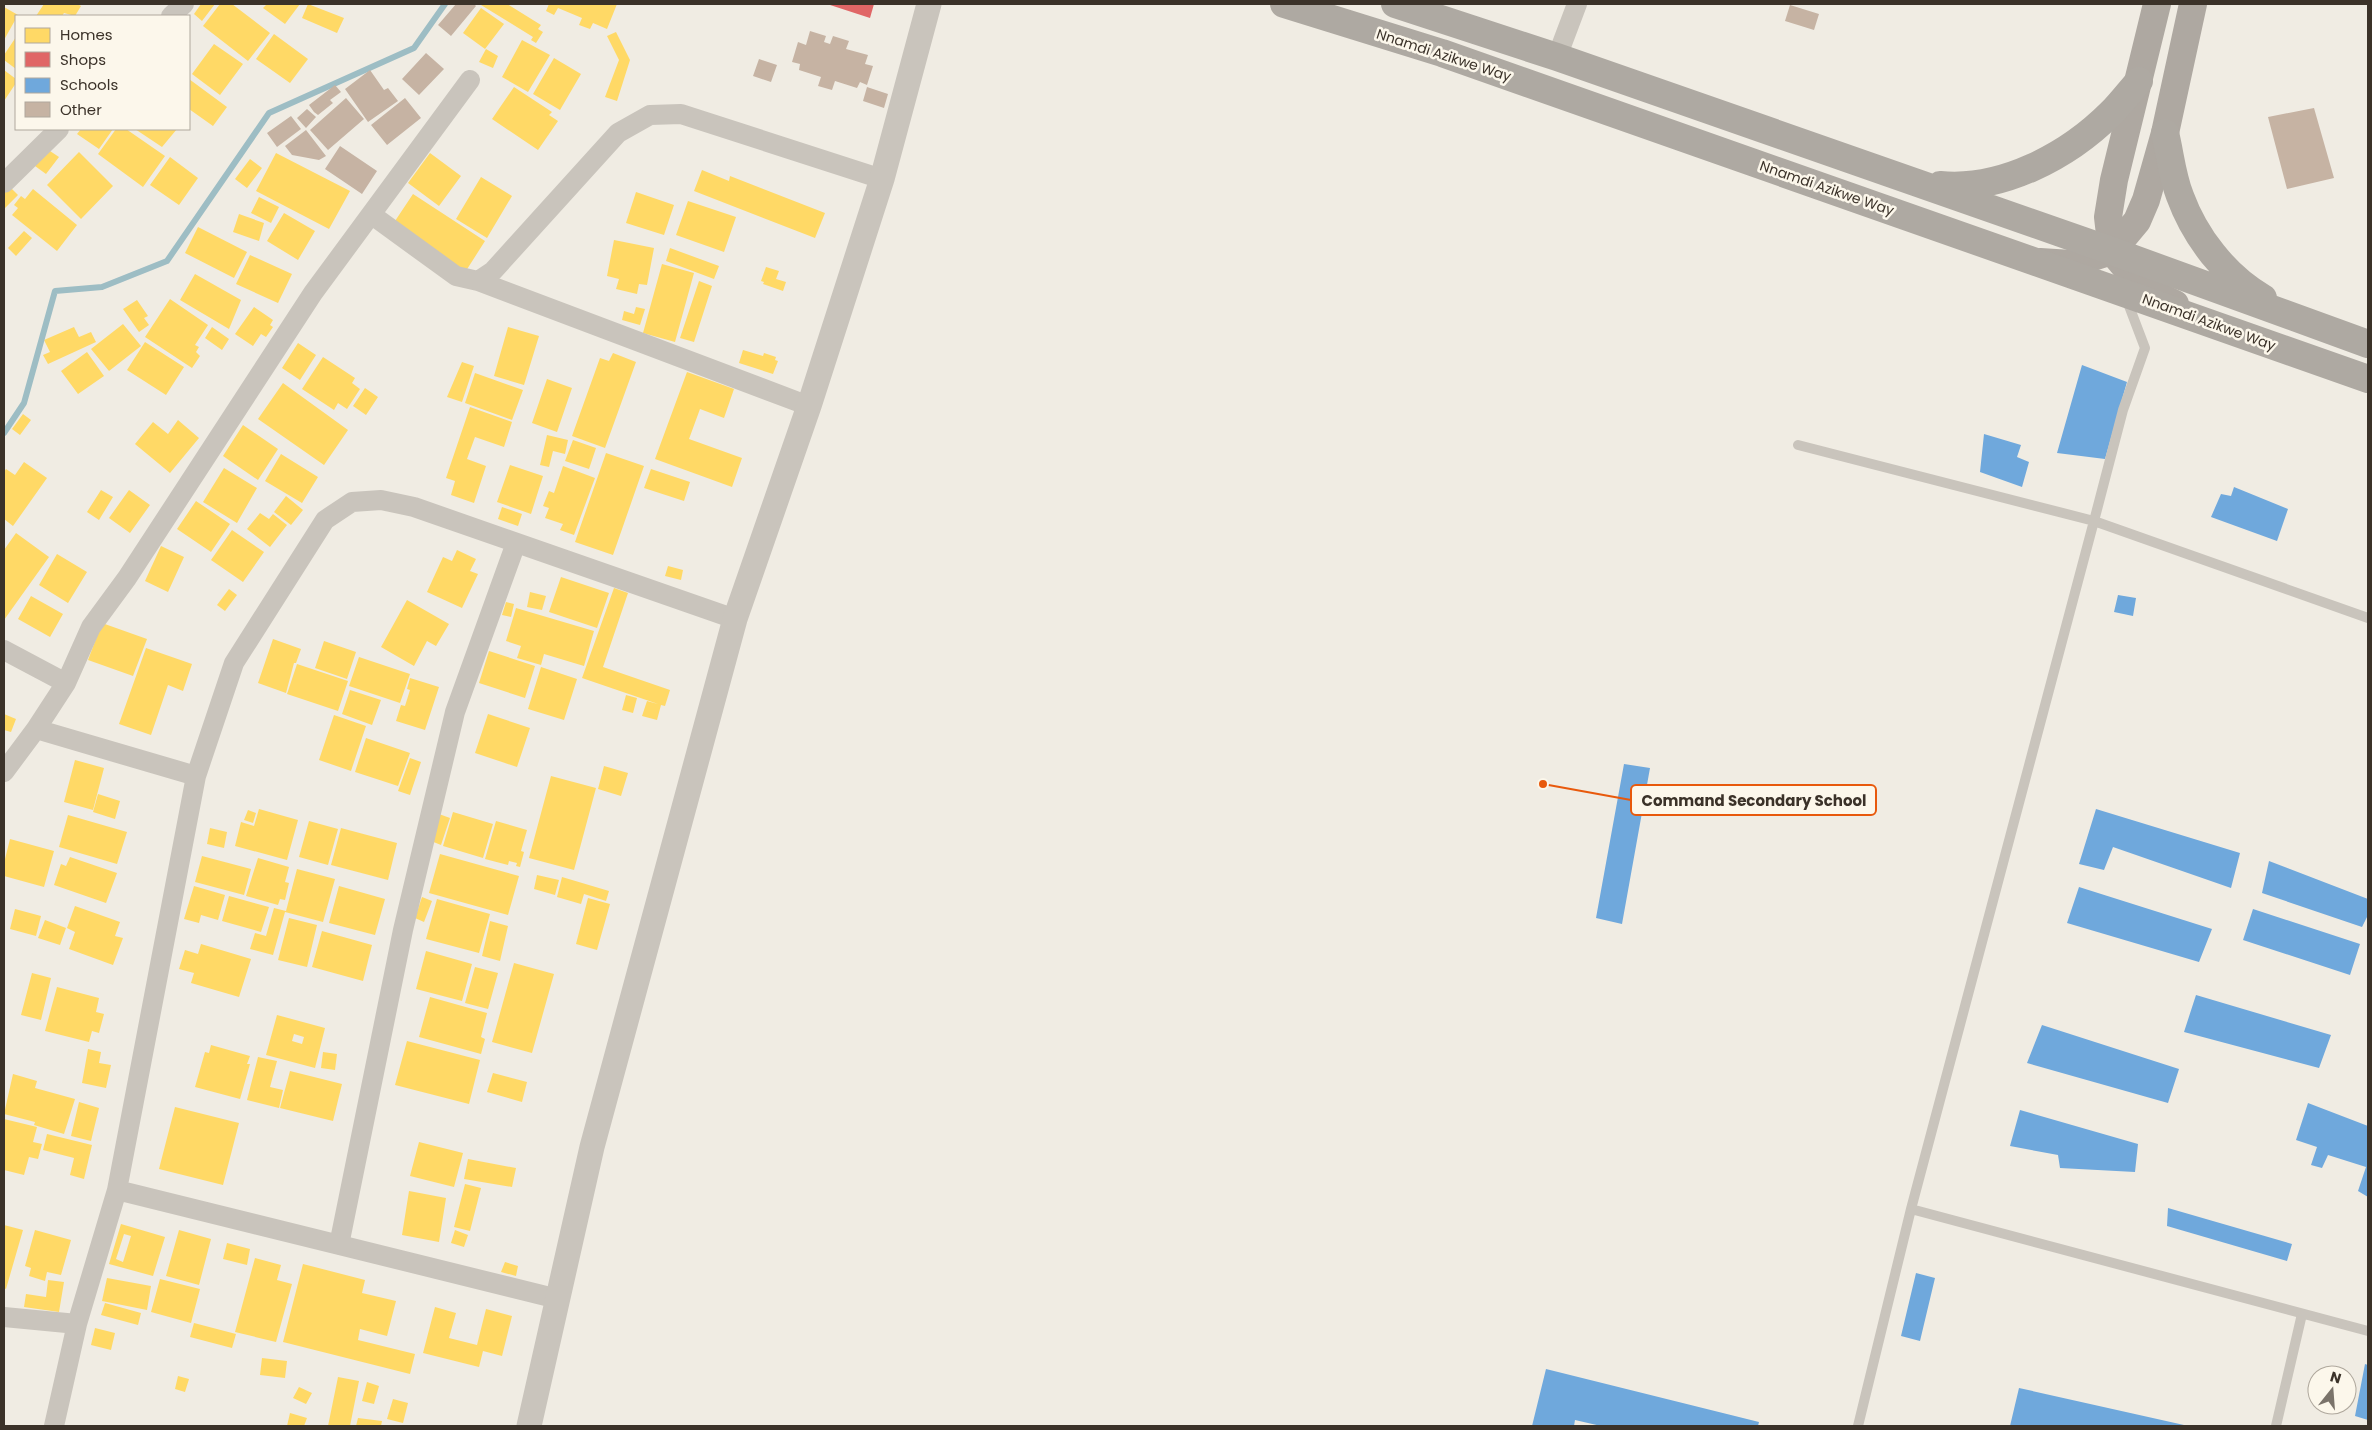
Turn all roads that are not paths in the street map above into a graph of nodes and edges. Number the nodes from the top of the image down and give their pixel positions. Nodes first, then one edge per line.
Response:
1 (184, 4) edge
2 (929, 4) edge
3 (1284, 4) edge
4 (1395, 4) edge
5 (1577, 4) edge
6 (2157, 4) edge
7 (2193, 4) edge
8 (173, 15) edge
9 (1557, 57) junction
10 (470, 80) dead end
11 (2139, 81) junction
12 (58, 130) edge
13 (2165, 133) junction
14 (1891, 175) junction
15 (882, 179) junction
16 (4, 183) edge
17 (372, 216) junction
18 (2112, 251) junction
19 (2038, 262) junction
20 (478, 281) junction
21 (2124, 292) junction
22 (2203, 320) junction
23 (2308, 323) junction
24 (2368, 344) edge
25 (2368, 379) edge
26 (809, 406) junction
27 (1798, 445) dead end
28 (2094, 521) junction
29 (516, 542) junction
30 (2368, 618) edge
31 (735, 619) junction
32 (4, 650) edge
33 (66, 683) junction
34 (36, 729) junction
35 (4, 772) edge
36 (196, 776) junction
37 (116, 1190) junction
38 (1911, 1209) junction
39 (339, 1245) junction
40 (558, 1299) junction
41 (2302, 1314) junction
42 (4, 1317) edge
43 (77, 1324) junction
44 (2368, 1331) edge
45 (54, 1426) edge
46 (529, 1426) edge
47 (1858, 1426) edge
48 (2276, 1426) edge

1 - 8 street
2 - 15 street
3 - 19 highway, Nnamdi Azikwe Way
4 - 9 highway
5 - 9 street
6 - 11 main road
7 - 13 main road
9 - 14 highway
10 - 17 street
11 - 14 highway
11 - 18 main road
12 - 16 street
13 - 18 main road
13 - 23 highway
14 - 18 highway
15 - 20 street
15 - 26 street
17 - 20 street
17 - 33 street
18 - 19 main road
18 - 22 main road
18 - 23 highway
19 - 21 highway, Nnamdi Azikwe Way
20 - 26 street
21 - 22 highway, Nnamdi Azikwe Way
21 - 28 lane
22 - 25 highway, Nnamdi Azikwe Way
23 - 24 highway
26 - 31 street
27 - 28 lane
28 - 30 lane
28 - 38 lane
29 - 31 street
29 - 36 street
29 - 39 street
31 - 40 street
32 - 33 street
33 - 34 street
34 - 35 street
34 - 36 street
36 - 37 street
37 - 39 street
37 - 43 street
38 - 41 lane
38 - 47 lane
39 - 40 street
40 - 46 street
41 - 44 lane
41 - 48 lane
42 - 43 street
43 - 45 street

